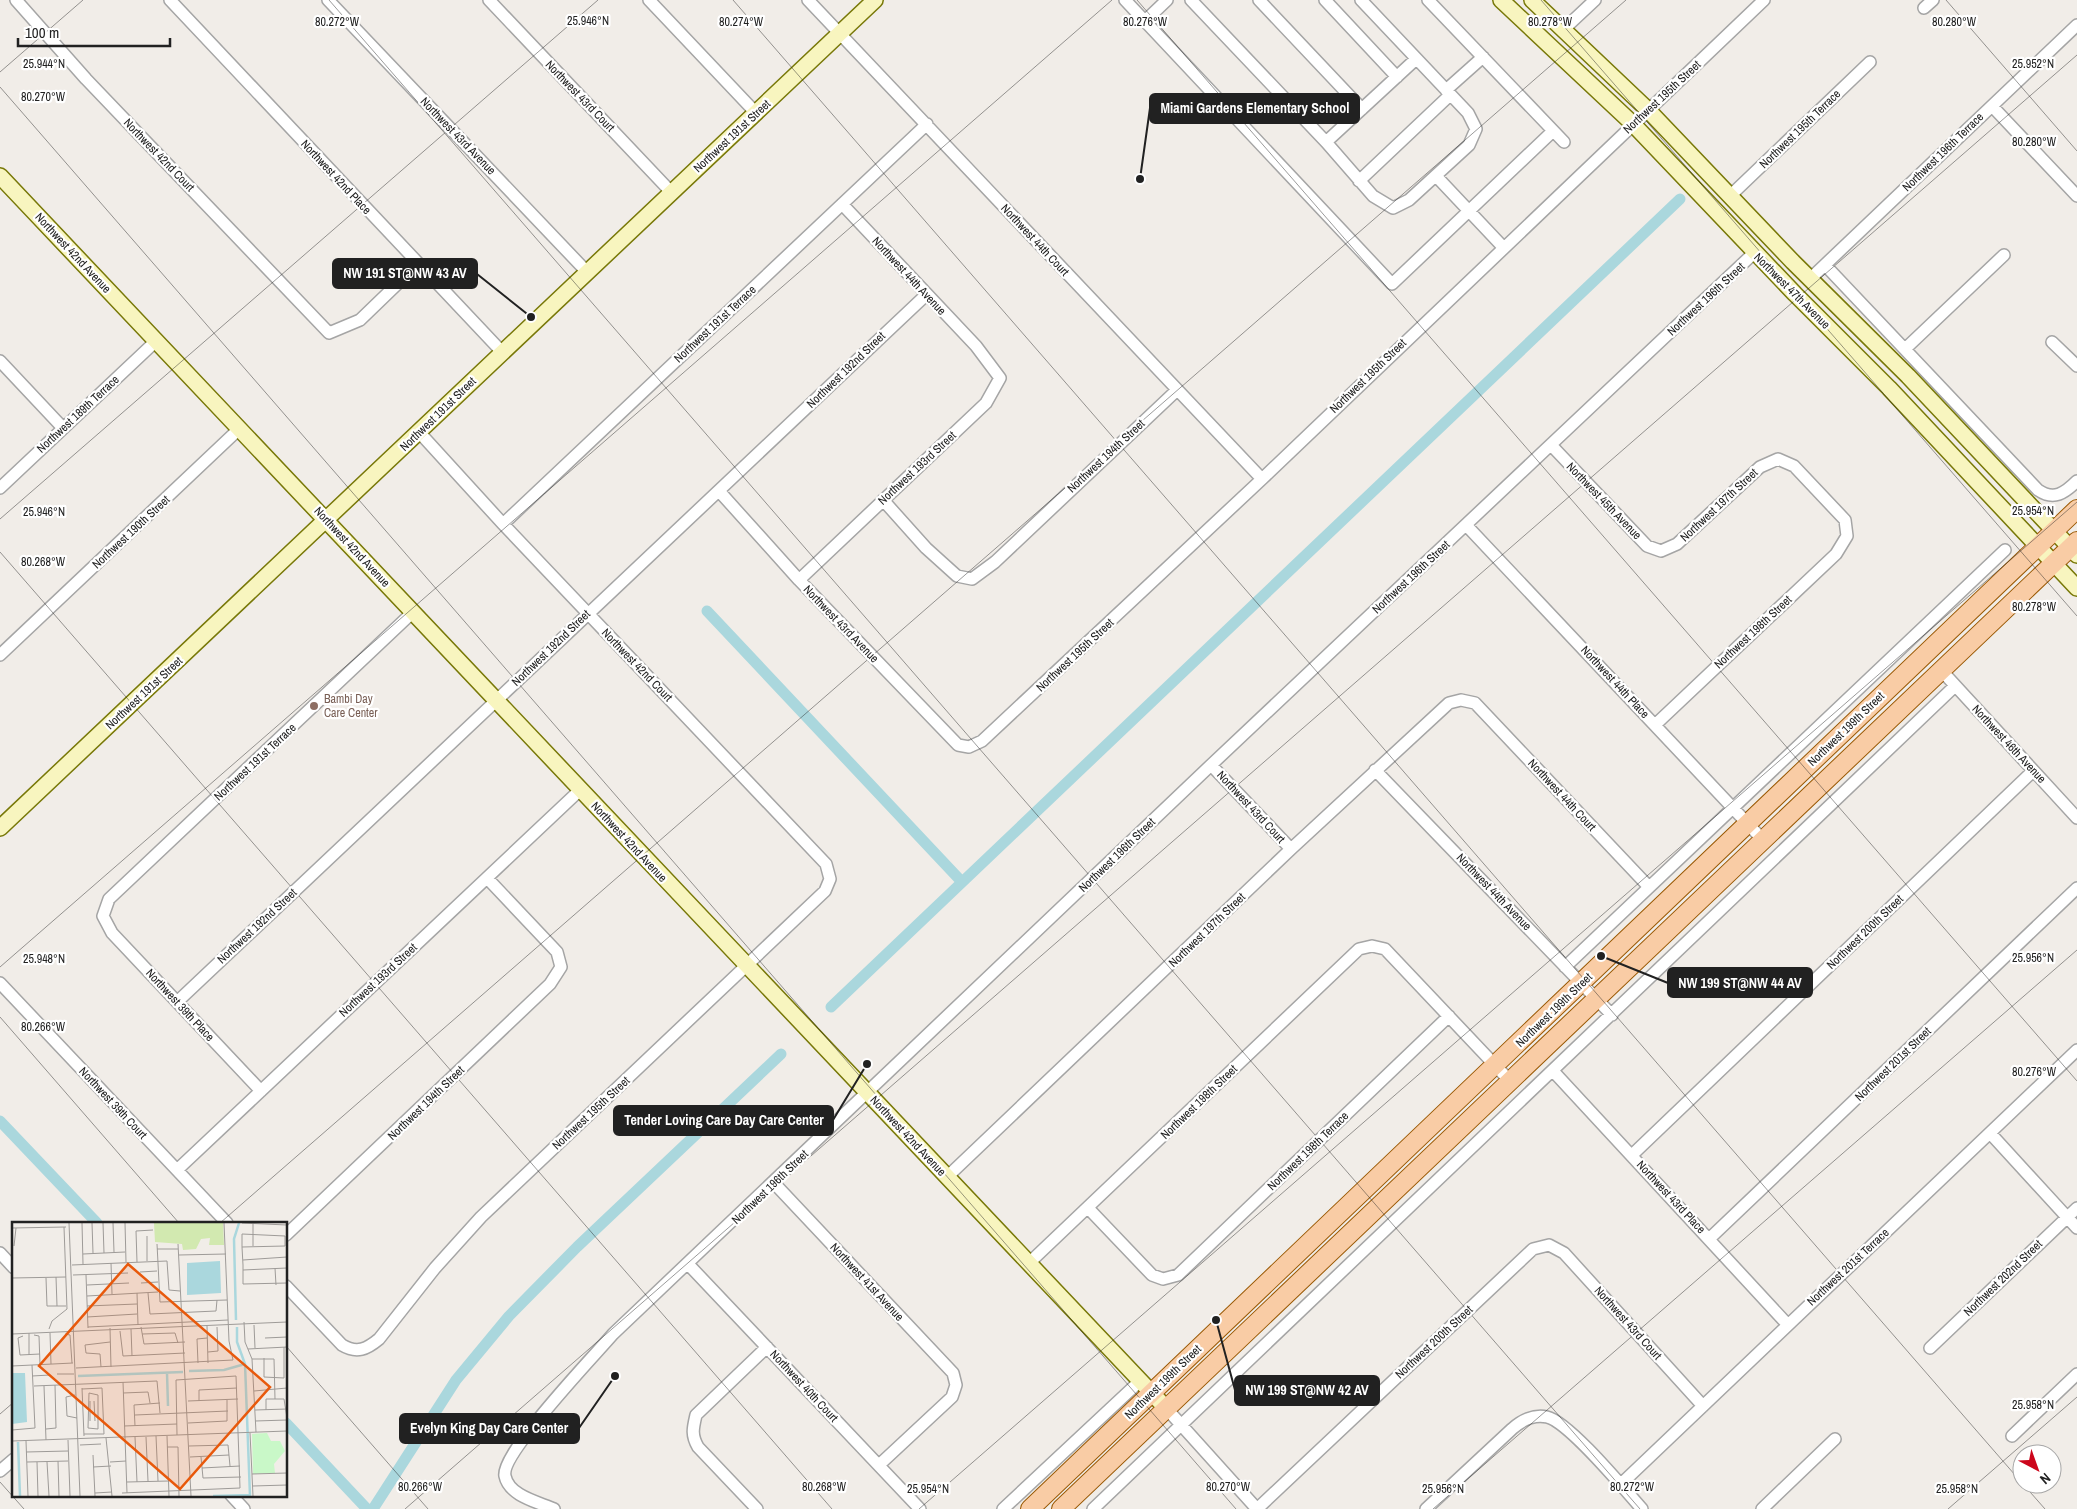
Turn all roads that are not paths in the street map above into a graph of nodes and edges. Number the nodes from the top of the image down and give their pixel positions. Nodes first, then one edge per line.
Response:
1 (16, 0) edge
2 (170, 0) edge
3 (328, 0) edge
4 (489, 0) edge
5 (649, 0) edge
6 (808, 0) edge
7 (875, 0) edge
8 (1125, 0) edge
9 (1167, 0) edge
10 (1191, 0) edge
11 (1260, 0) edge
12 (1325, 0) edge
13 (1361, 0) edge
14 (1428, 0) edge
15 (1501, 0) edge
16 (1532, 0) edge
17 (1595, 0) edge
18 (1764, 0) edge
19 (1145, 21) junction
20 (2077, 26) edge
21 (1564, 29) junction
22 (840, 34) junction
23 (1482, 57) junction
24 (1416, 59) junction
25 (1870, 62) dead end
26 (1397, 77) junction
27 (1448, 92) junction
28 (1992, 106) junction
29 (1362, 109) junction
30 (1648, 110) junction
31 (756, 113) junction
32 (927, 124) junction
33 (1633, 124) junction
34 (1553, 131) junction
35 (1326, 142) junction
36 (1564, 142) dead end
37 (0, 176) edge
38 (1436, 176) junction
39 (1357, 179) junction
40 (672, 193) junction
41 (1730, 196) junction
42 (2077, 196) edge
43 (842, 204) junction
44 (1469, 211) junction
45 (1503, 247) junction
46 (1755, 252) junction
47 (2004, 255) dead end
48 (418, 264) junction
49 (1825, 265) junction
50 (587, 272) junction
51 (1780, 278) junction
52 (1810, 279) junction
53 (926, 294) junction
54 (156, 341) junction
55 (2052, 342) dead end
56 (976, 346) joint
57 (1905, 349) junction
58 (503, 353) junction
59 (0, 361) edge
60 (2077, 366) edge
61 (1176, 391) junction
62 (63, 428) junction
63 (239, 429) junction
64 (419, 432) junction
65 (1550, 445) junction
66 (1262, 479) junction
67 (2077, 481) edge
68 (0, 488) edge
69 (719, 491) junction
70 (883, 500) junction
71 (2077, 509) edge
72 (326, 520) junction
73 (503, 524) junction
74 (1466, 525) junction
75 (2053, 531) junction
76 (1847, 536) joint
77 (2037, 546) junction
78 (2075, 548) edge
79 (2005, 550) dead end
80 (1661, 551) joint
81 (2052, 563) junction
82 (799, 580) junction
83 (2077, 588) edge
84 (413, 612) junction
85 (587, 613) junction
86 (0, 655) edge
87 (1941, 670) junction
88 (1955, 686) junction
89 (496, 700) junction
90 (1475, 703) joint
91 (1656, 724) junction
92 (969, 747) joint
93 (1211, 765) junction
94 (1375, 770) junction
95 (2033, 771) junction
96 (580, 790) junction
97 (1734, 809) junction
98 (2077, 818) edge
99 (1748, 824) junction
100 (0, 828) edge
101 (1763, 840) junction
102 (1291, 850) junction
103 (487, 878) junction
104 (830, 879) joint
105 (1649, 888) junction
106 (2077, 888) edge
107 (103, 916) joint
108 (746, 966) junction
109 (1565, 967) junction
110 (0, 983) edge
111 (1582, 984) junction
112 (1596, 999) junction
113 (177, 1002) junction
114 (1612, 1015) junction
115 (1448, 1016) junction
116 (2077, 1050) edge
117 (1496, 1066) junction
118 (1553, 1071) junction
119 (1510, 1081) junction
120 (261, 1091) junction
121 (868, 1092) junction
122 (1990, 1133) junction
123 (1632, 1155) junction
124 (177, 1170) junction
125 (947, 1177) junction
126 (774, 1183) junction
127 (1088, 1208) junction
128 (2077, 1208) edge
129 (2067, 1217) junction
130 (226, 1222) edge
131 (2077, 1228) edge
132 (288, 1233) edge
133 (1709, 1239) junction
134 (1549, 1245) joint
135 (0, 1253) edge
136 (688, 1264) junction
137 (1028, 1264) junction
138 (12, 1266) edge
139 (288, 1288) edge
140 (1788, 1325) junction
141 (767, 1347) junction
142 (1930, 1348) dead end
143 (2077, 1374) edge
144 (1146, 1386) junction
145 (1703, 1406) junction
146 (1166, 1408) junction
147 (1181, 1425) junction
148 (2012, 1436) dead end
149 (1835, 1439) dead end
150 (12, 1460) edge
151 (879, 1465) junction
152 (0, 1471) edge
153 (1620, 1485) junction
154 (232, 1496) edge
155 (244, 1509) edge
156 (554, 1509) edge
157 (757, 1509) edge
158 (920, 1509) edge
159 (1003, 1509) edge
160 (1030, 1509) edge
161 (1061, 1509) edge
162 (1093, 1509) edge
163 (1257, 1509) edge
164 (1426, 1509) edge
165 (1642, 1509) edge
166 (1762, 1509) edge

1 - 48 street, Northwest 42nd Court
2 - 48 street, Northwest 42nd Place
3 - 50 street, Northwest 43rd Avenue
4 - 40 street, Northwest 43rd Court
5 - 31 street
6 - 22 street, Northwest 44th Court
7 - 22 street, Northwest 191st Street
8 - 19 street
9 - 19 street
10 - 35 street
11 - 29 street
12 - 26 street
13 - 24 street
14 - 23 street
15 - 33 street, Northwest 47th Avenue
16 - 21 street, Northwest 47th Avenue
17 - 21 street
18 - 30 street, Northwest 195th Street
19 - 44 street
20 - 28 street, Northwest 196th Terrace
21 - 30 street, Northwest 47th Avenue
22 - 31 street, Northwest 191st Street
22 - 32 street, Northwest 44th Court
23 - 27 street
23 - 34 street
24 - 26 street
24 - 27 street
25 - 41 street, Northwest 195th Terrace
26 - 29 street
27 - 38 street
27 - 39 street
28 - 42 street
28 - 49 street, Northwest 196th Terrace
29 - 35 street
30 - 33 street, Northwest 195th Street
30 - 41 street, Northwest 47th Avenue
31 - 40 street, Northwest 191st Street
32 - 43 street, Northwest 191st Terrace
32 - 61 street, Northwest 44th Court
33 - 45 street, Northwest 195th Street
33 - 46 street, Northwest 47th Avenue
34 - 36 street
34 - 44 street
35 - 39 street
37 - 54 street, Northwest 42nd Avenue
38 - 39 street
38 - 44 street
40 - 50 street, Northwest 191st Street
41 - 52 street, Northwest 47th Avenue
43 - 53 street, Northwest 44th Avenue
43 - 73 street, Northwest 191st Terrace
44 - 45 street
45 - 66 street, Northwest 195th Street
46 - 51 street, Northwest 47th Avenue
46 - 65 street, Northwest 196th Street
47 - 57 street
48 - 58 street, Northwest 42nd Place
49 - 52 street, Northwest 196th Terrace
49 - 57 street
50 - 58 street, Northwest 191st Street
51 - 52 street
51 - 77 street, Northwest 47th Avenue
52 - 75 street, Northwest 47th Avenue
53 - 56 street, Northwest 44th Avenue
53 - 69 street, Northwest 192nd Street
54 - 62 street, Northwest 189th Terrace
54 - 63 street, Northwest 42nd Avenue
55 - 60 street
56 - 70 street, Northwest 193rd Street
57 - 67 street
58 - 64 street, Northwest 191st Street
59 - 62 street
61 - 66 street, Northwest 44th Court
61 - 70 street, Northwest 194th Street
62 - 68 street, Northwest 189th Terrace
63 - 72 street, Northwest 42nd Avenue
63 - 86 street, Northwest 190th Street
64 - 72 street, Northwest 191st Street
64 - 73 street, Northwest 42nd Court
65 - 74 street, Northwest 196th Street
65 - 80 street, Northwest 45th Avenue
66 - 92 street, Northwest 195th Street
69 - 82 street, Northwest 43rd Avenue
69 - 85 street, Northwest 192nd Street
70 - 82 street, Northwest 193rd Street
71 - 75 main road, Northwest 199th Street
72 - 84 street, Northwest 42nd Avenue
72 - 100 street, Northwest 191st Street
73 - 85 street, Northwest 42nd Court
74 - 91 street, Northwest 44th Place
74 - 93 street, Northwest 196th Street
75 - 77 main road, Northwest 199th Street
75 - 78 street, Northwest 47th Avenue
76 - 80 street, Northwest 197th Street
76 - 91 street, Northwest 198th Street
77 - 81 street, Northwest 47th Avenue
77 - 99 main road, Northwest 199th Street
78 - 81 main road, Northwest 199th Street
79 - 97 street
81 - 83 street, Northwest 47th Avenue
81 - 87 main road, Northwest 199th Street
82 - 92 street, Northwest 43rd Avenue
84 - 89 street, Northwest 42nd Avenue
84 - 107 street, Northwest 191st Terrace
85 - 89 street, Northwest 192nd Street
85 - 104 street, Northwest 42nd Court
87 - 88 street, Northwest 46th Avenue
87 - 101 main road, Northwest 199th Street
88 - 95 street, Northwest 46th Avenue
88 - 114 street
89 - 96 street, Northwest 42nd Avenue
89 - 113 street, Northwest 192nd Street
90 - 94 street, Northwest 197th Street
90 - 105 street, Northwest 44th Court
91 - 97 street, Northwest 44th Place
93 - 102 street, Northwest 43rd Court
93 - 121 street, Northwest 196th Street
94 - 102 street, Northwest 197th Street
94 - 109 street, Northwest 44th Avenue
95 - 98 street, Northwest 46th Avenue
95 - 123 street, Northwest 200th Street
96 - 103 street, Northwest 193rd Street
96 - 108 street, Northwest 42nd Avenue
97 - 99 street, Northwest 44th Place
97 - 105 street
99 - 101 street, Northwest 44th Place
99 - 111 main road, Northwest 199th Street
101 - 112 main road, Northwest 199th Street
102 - 125 street, Northwest 197th Street
103 - 120 street, Northwest 193rd Street
103 - 132 street, Northwest 194th Street
104 - 108 street, Northwest 195th Street
105 - 109 street
106 - 133 street, Northwest 201st Street
107 - 113 street, Northwest 39th Place
108 - 121 street, Northwest 42nd Avenue
108 - 139 street, Northwest 195th Street
109 - 111 street, Northwest 44th Avenue
110 - 124 street, Northwest 39th Court
111 - 112 street, Northwest 44th Avenue
111 - 117 main road, Northwest 199th Street
112 - 114 street, Northwest 44th Avenue
112 - 119 main road, Northwest 199th Street
113 - 120 street, Northwest 39th Place
114 - 118 street
115 - 117 street
115 - 127 street, Northwest 198th Street
115 - 127 street, Northwest 198th Terrace
116 - 122 street, Northwest 201st Terrace
117 - 119 street
117 - 144 main road, Northwest 199th Street
118 - 123 street, Northwest 43rd Place
118 - 147 street
119 - 146 main road, Northwest 199th Street
120 - 124 street, Northwest 193rd Street
121 - 125 street, Northwest 42nd Avenue
121 - 126 street, Northwest 196th Street
122 - 129 street
122 - 140 street, Northwest 201st Terrace
123 - 133 street, Northwest 43rd Place
124 - 130 street, Northwest 39th Court
125 - 137 street, Northwest 42nd Avenue
126 - 136 street, Northwest 196th Street
126 - 151 street, Northwest 41st Avenue
127 - 137 street, Northwest 198th Street
128 - 129 street, Northwest 202nd Street
129 - 131 street
129 - 142 street, Northwest 202nd Street
133 - 140 street, Northwest 43rd Place
134 - 145 street, Northwest 43rd Court
134 - 163 street, Northwest 200th Street
135 - 138 street
136 - 141 street, Northwest 40th Court
136 - 156 street, Northwest 196th Street
137 - 144 street, Northwest 42nd Avenue
140 - 145 street, Northwest 201st Terrace
141 - 151 street, Northwest 40th Court
141 - 157 street
143 - 148 street
144 - 146 street, Northwest 42nd Avenue
144 - 159 street
144 - 160 main road, Northwest 199th Street
145 - 153 street, Northwest 201st Terrace
146 - 147 street, Northwest 42nd Avenue
146 - 161 main road, Northwest 199th Street
147 - 162 street
147 - 163 street, Northwest 42nd Avenue
149 - 166 street
150 - 152 street
151 - 158 street, Northwest 40th Court
153 - 164 street
153 - 165 street
154 - 155 street

